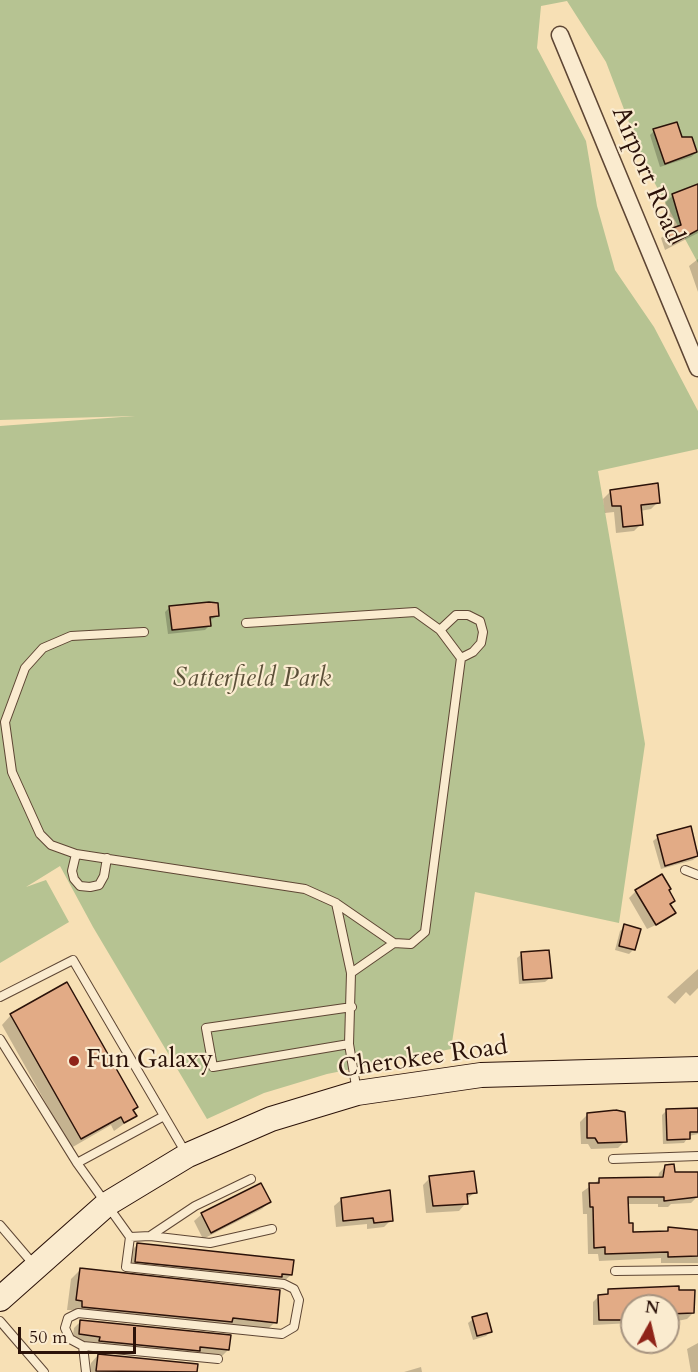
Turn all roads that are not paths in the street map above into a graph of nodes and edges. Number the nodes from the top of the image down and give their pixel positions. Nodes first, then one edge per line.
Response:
1 (560, 35) dead end
2 (698, 368) edge
3 (246, 623) dead end
4 (440, 630) junction
5 (144, 632) dead end
6 (461, 658) junction
7 (76, 854) junction
8 (107, 858) junction
9 (685, 870) dead end
10 (698, 875) edge
11 (336, 903) junction
12 (394, 943) junction
13 (351, 973) junction
14 (0, 997) edge
15 (352, 1007) junction
16 (0, 1039) edge
17 (349, 1044) junction
18 (698, 1069) edge
19 (357, 1094) junction
20 (164, 1116) junction
21 (188, 1155) junction
22 (698, 1156) edge
23 (613, 1159) dead end
24 (77, 1163) junction
25 (252, 1179) dead end
26 (107, 1204) junction
27 (0, 1225) edge
28 (272, 1229) dead end
29 (150, 1236) junction
30 (130, 1237) junction
31 (36, 1267) junction
32 (698, 1270) edge
33 (615, 1271) dead end
34 (0, 1299) edge
35 (0, 1321) edge
36 (83, 1346) junction
37 (219, 1359) dead end
38 (44, 1372) edge
39 (86, 1372) edge

1 - 2 street, Airport Road
3 - 4 lane
4 - 6 lane
4 - 6 lane
5 - 7 lane
6 - 12 lane
7 - 8 lane
7 - 8 lane
8 - 11 lane
9 - 10 lane
11 - 12 lane
11 - 13 lane
12 - 13 lane
13 - 15 lane
14 - 20 lane
15 - 17 lane
15 - 17 lane
16 - 24 lane
17 - 19 lane
18 - 19 main road, Cherokee Road
19 - 21 main road, Cherokee Road
20 - 21 lane
20 - 24 lane
21 - 26 main road, Cherokee Road
22 - 23 lane
24 - 26 lane
25 - 29 lane
26 - 30 lane
26 - 31 main road, Cherokee Road
27 - 31 lane
28 - 29 lane
29 - 30 lane
30 - 36 lane
31 - 34 main road, Cherokee Road
32 - 33 lane
35 - 38 lane
36 - 37 lane
36 - 39 lane

